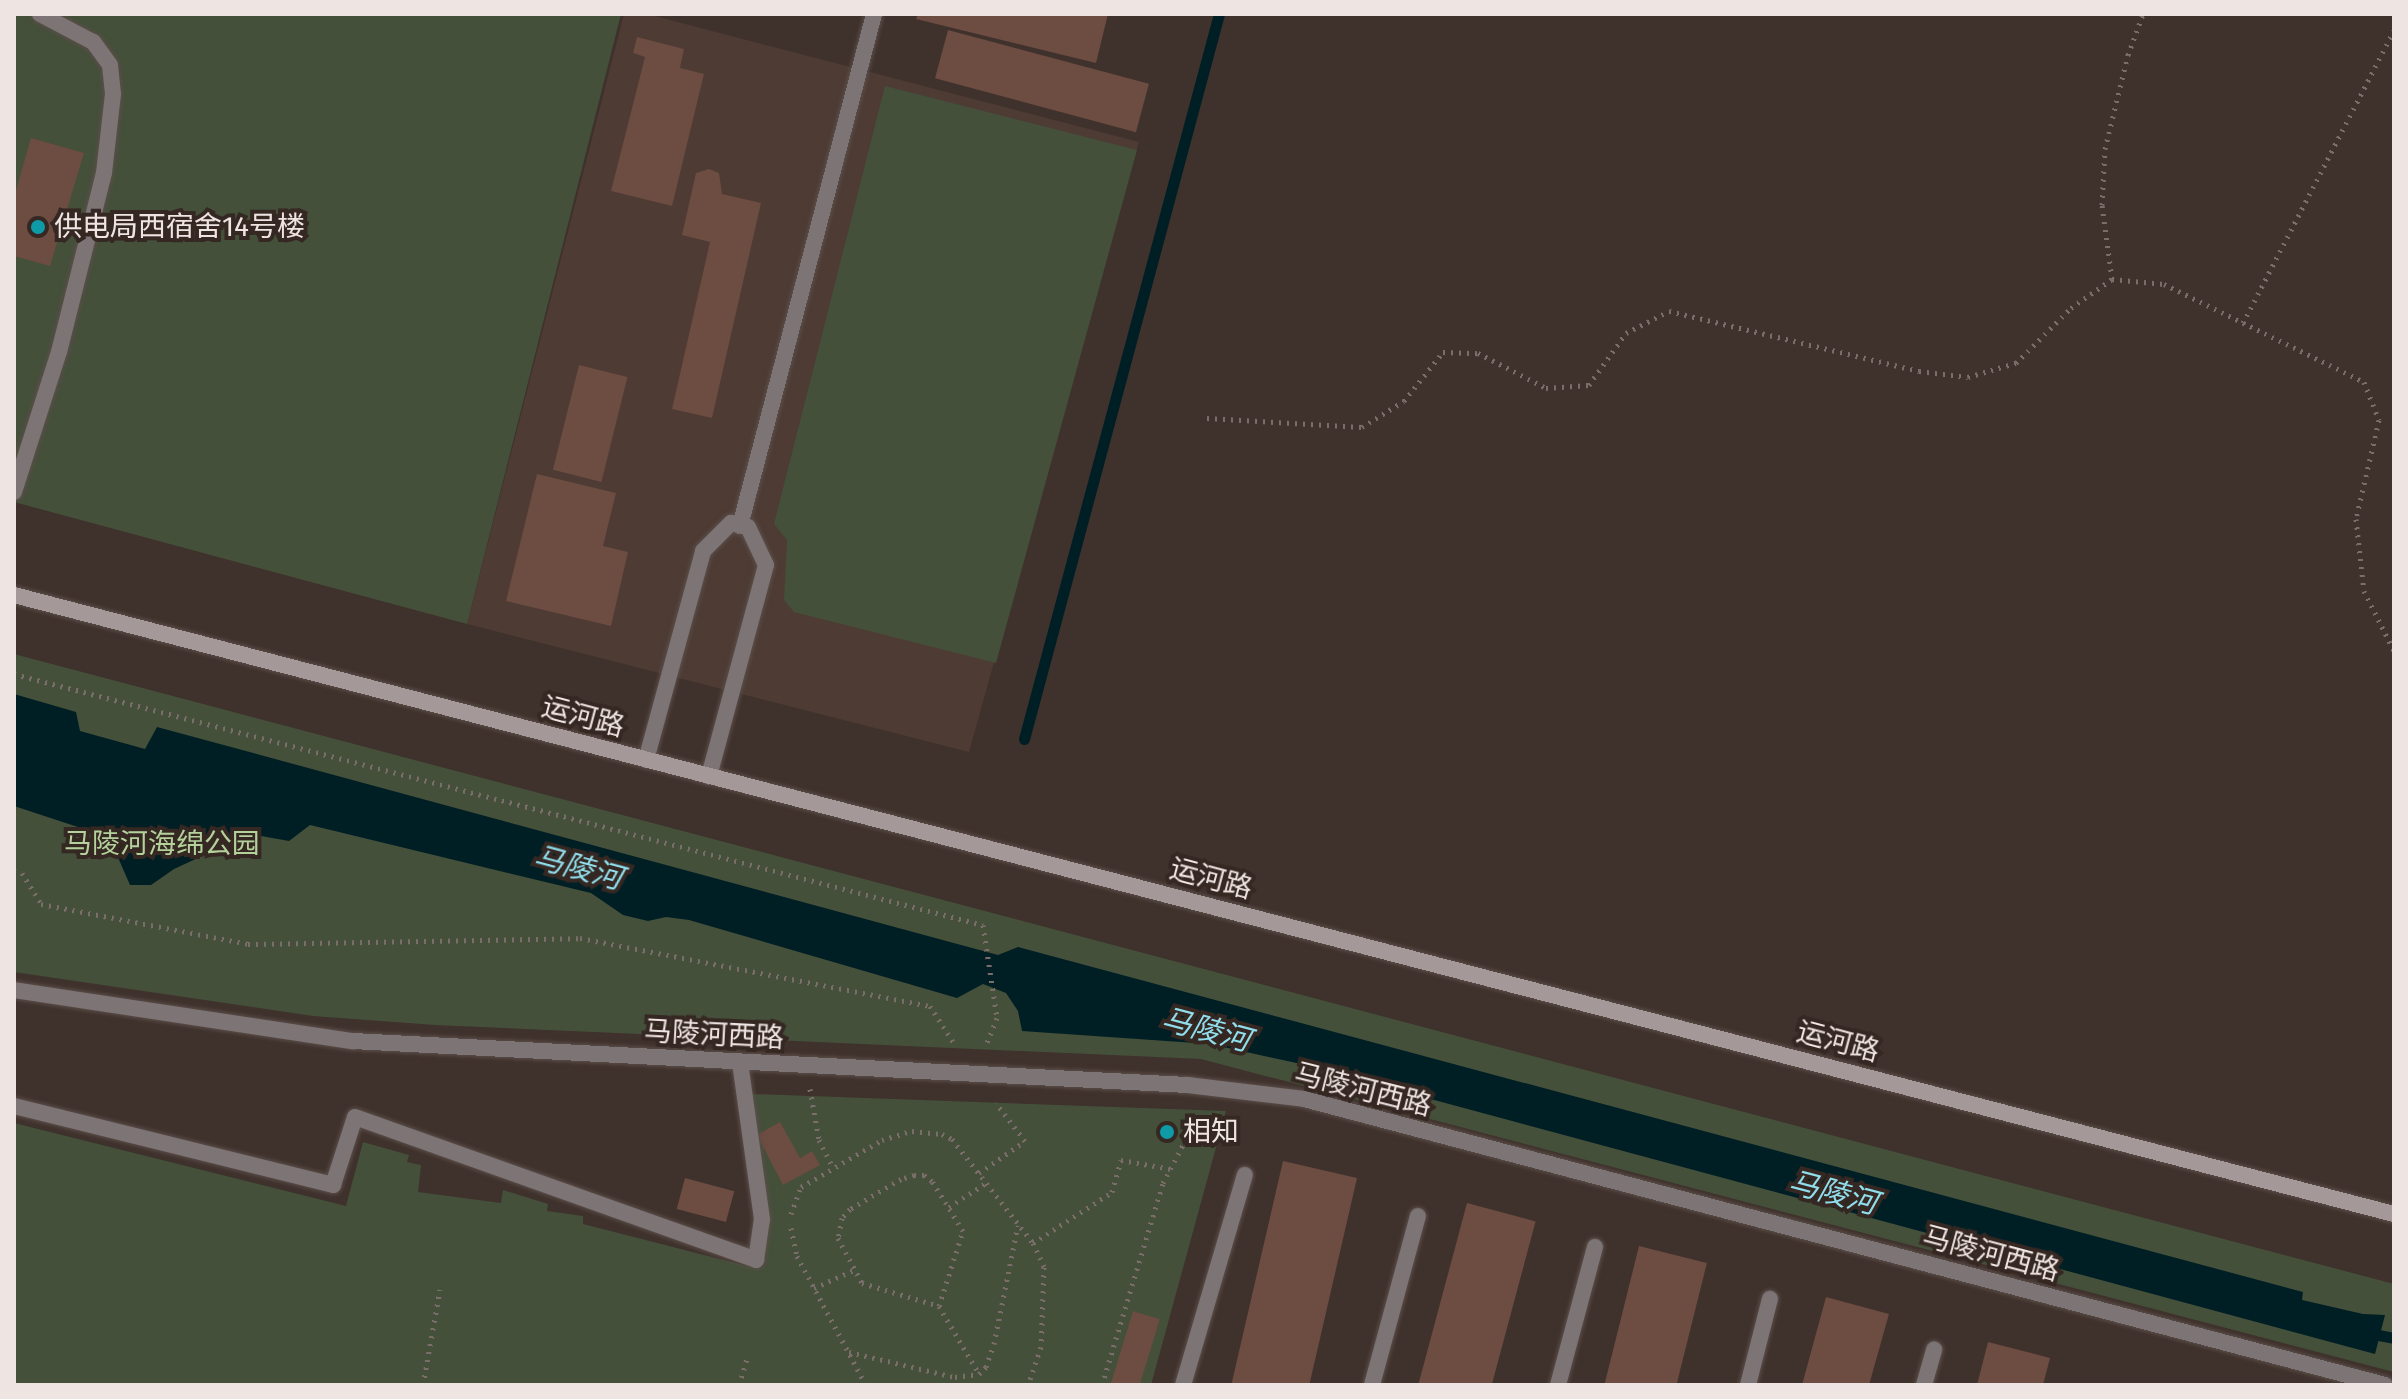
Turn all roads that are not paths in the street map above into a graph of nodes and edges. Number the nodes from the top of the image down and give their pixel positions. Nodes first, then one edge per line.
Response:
1 (40, 14) edge
2 (874, 14) edge
3 (14, 492) edge
4 (740, 526) junction
5 (14, 595) edge
6 (646, 760) junction
7 (709, 776) junction
8 (14, 990) edge
9 (740, 1063) junction
10 (14, 1106) edge
11 (1245, 1175) dead end
12 (2394, 1214) edge
13 (1418, 1216) dead end
14 (1595, 1247) dead end
15 (1770, 1299) dead end
16 (1934, 1349) dead end
17 (1183, 1385) edge
18 (1372, 1385) edge
19 (1558, 1385) edge
20 (1748, 1385) edge
21 (1924, 1385) edge
22 (2385, 1385) edge

1 - 3 street
2 - 4 street
4 - 6 street
4 - 7 street
5 - 6 street, 运河路
6 - 7 street, 运河路
7 - 12 street, 运河路
8 - 9 street, 马陵河西路
9 - 10 street
9 - 22 street, 马陵河西路
11 - 17 street
13 - 18 street
14 - 19 street
15 - 20 street
16 - 21 street

